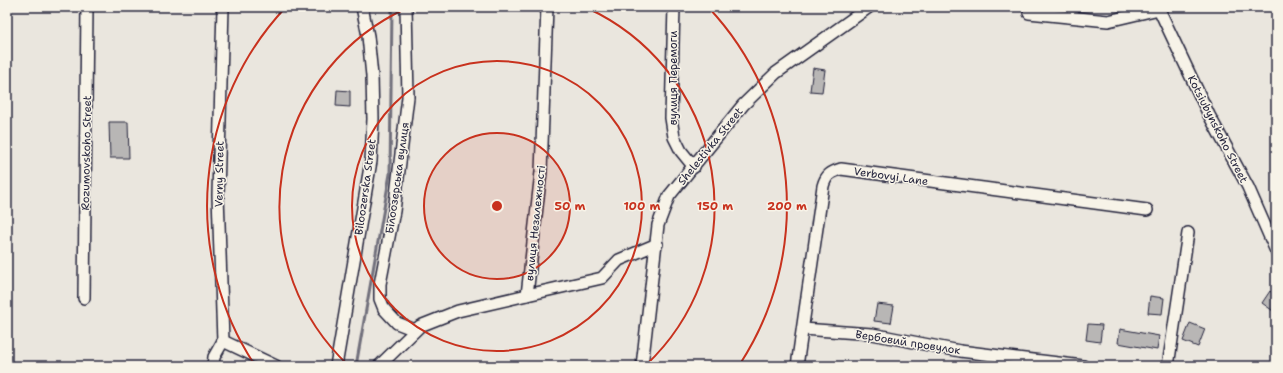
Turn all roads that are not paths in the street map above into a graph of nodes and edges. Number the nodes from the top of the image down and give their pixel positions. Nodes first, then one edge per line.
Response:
1 (87, 7) edge
2 (223, 7) edge
3 (362, 7) edge
4 (406, 7) edge
5 (547, 7) edge
6 (674, 7) edge
7 (869, 7) edge
8 (1158, 8) edge
9 (1029, 14) dead end
10 (694, 167) junction
11 (1147, 210) dead end
12 (1188, 233) dead end
13 (657, 244) junction
14 (1276, 251) edge
15 (527, 295) junction
16 (84, 298) dead end
17 (803, 328) junction
18 (415, 330) junction
19 (223, 341) junction
20 (213, 366) edge
21 (276, 366) edge
22 (336, 366) edge
23 (379, 366) edge
24 (642, 366) edge
25 (797, 366) edge
26 (1083, 366) edge
27 (1168, 366) edge

1 - 16 street, Rozumovskoho Street
2 - 19 street, Verny Street
3 - 22 street, Biloozerska Street
4 - 18 street, Білоозерська вулиця
5 - 15 street, вулиця Незалежності
6 - 10 street, вулиця Перемоги
7 - 10 street, Shelestivka Street
8 - 9 street
8 - 14 street, Kotsiubynskoho Street
10 - 13 street, Shelestivka Street
11 - 17 street, Verbovyi Lane
12 - 27 street
13 - 15 street, вулиця Незалежності
13 - 24 street, Shelestivka Street
15 - 18 street
17 - 25 street, Verbovyi Lane
17 - 26 street, Вербовий провулок
18 - 23 street
19 - 20 street
19 - 21 street

